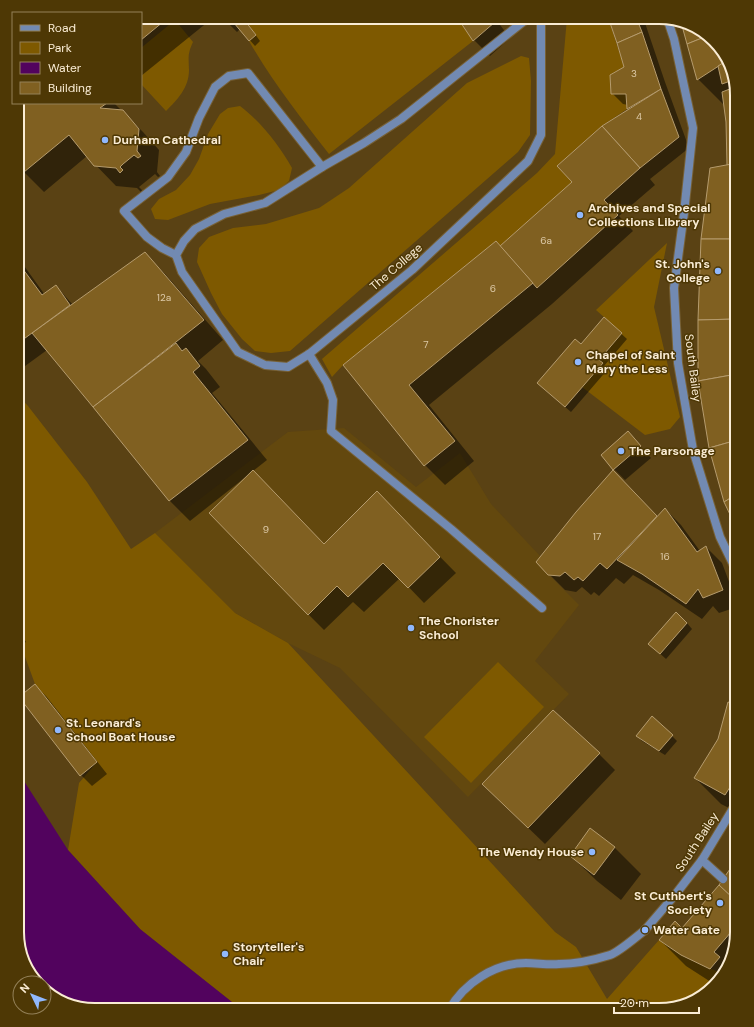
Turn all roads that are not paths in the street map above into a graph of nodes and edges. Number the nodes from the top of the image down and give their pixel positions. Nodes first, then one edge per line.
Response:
1 (520, 24) edge
2 (541, 24) edge
3 (669, 25) edge
4 (322, 167) junction
5 (176, 255) junction
6 (309, 354) junction
7 (730, 558) edge
8 (542, 608) dead end
9 (730, 814) edge
10 (702, 860) junction
11 (723, 879) dead end
12 (453, 1003) edge

1 - 4 street
2 - 6 street, The College
3 - 7 street, South Bailey
4 - 5 street
4 - 5 street
5 - 6 street, The College
6 - 8 street
9 - 10 street, South Bailey
10 - 11 street
10 - 12 street, South Bailey

